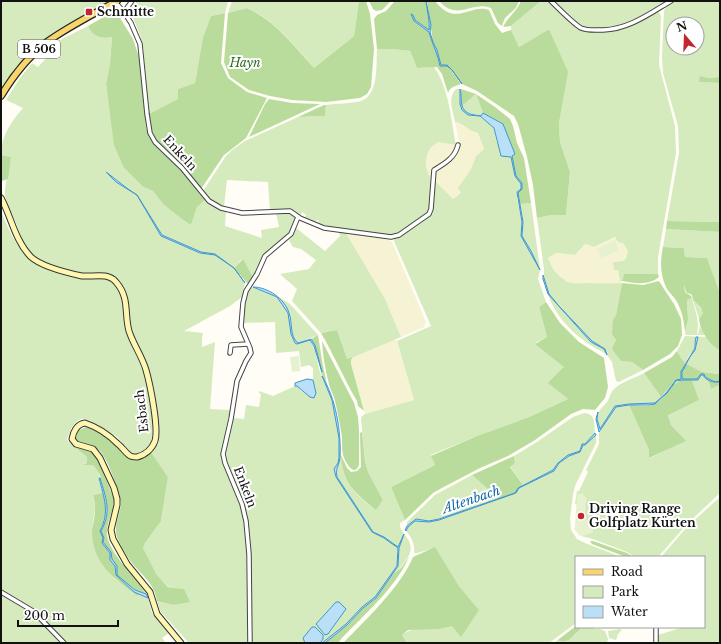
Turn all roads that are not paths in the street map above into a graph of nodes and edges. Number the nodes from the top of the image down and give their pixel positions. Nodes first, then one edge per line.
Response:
1 (116, 1) edge
2 (132, 1) edge
3 (551, 1) edge
4 (671, 1) edge
5 (124, 12) junction
6 (1, 96) edge
7 (458, 146) dead end
8 (1, 198) edge
9 (298, 217) junction
10 (248, 344) junction
11 (230, 353) dead end
12 (1, 592) edge
13 (656, 628) edge
14 (64, 643) edge
15 (181, 643) edge
16 (250, 643) edge
17 (656, 643) edge

1 - 5 street, Enkeln
1 - 6 main road, B 506
2 - 5 street
3 - 4 street
5 - 9 street, Enkeln
7 - 9 street, Enkeln
8 - 15 street, Esbach
9 - 10 street, Enkeln
10 - 11 street
10 - 16 street, Enkeln
12 - 14 street
13 - 17 street

